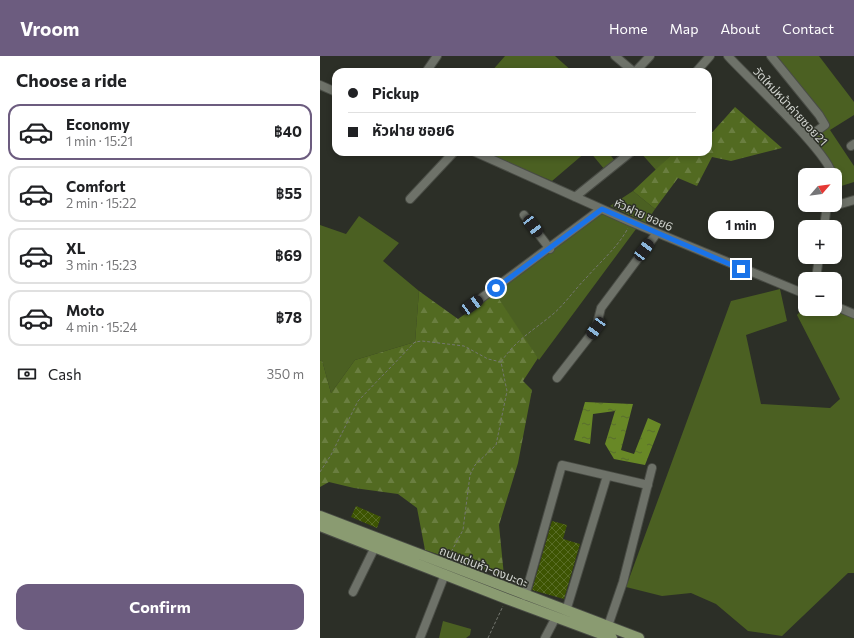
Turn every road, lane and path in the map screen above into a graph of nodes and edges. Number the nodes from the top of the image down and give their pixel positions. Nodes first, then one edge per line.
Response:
1 (437, 56) edge
2 (615, 56) edge
3 (650, 56) edge
4 (710, 56) edge
5 (728, 56) edge
6 (771, 56) edge
7 (429, 68) edge
8 (629, 68) edge
9 (638, 68) edge
10 (700, 68) edge
11 (320, 85) edge
12 (332, 90) edge
13 (807, 138) junction
14 (450, 156) edge
15 (484, 156) edge
16 (626, 156) edge
17 (830, 168) edge
18 (575, 197) junction
19 (410, 199) dead end
20 (854, 200) edge
21 (842, 203) edge
22 (602, 209) junction
23 (524, 215) dead end
24 (631, 222) junction
25 (657, 233) junction
26 (550, 249) junction
27 (798, 291) edge
28 (472, 305) dead end
29 (842, 309) edge
30 (854, 314) edge
31 (501, 362) junction
32 (557, 378) dead end
33 (652, 468) dead end
34 (320, 472) edge
35 (607, 476) junction
36 (648, 485) junction
37 (320, 516) edge
38 (320, 526) edge
39 (375, 547) junction
40 (445, 569) junction
41 (352, 592) dead end
42 (525, 596) junction
43 (507, 599) junction
44 (570, 616) junction
45 (556, 617) junction
46 (608, 626) junction
47 (420, 638) edge
48 (488, 638) edge
49 (545, 638) edge
50 (612, 638) edge
51 (639, 638) edge

1 - 7 street
2 - 8 street
3 - 9 street
4 - 10 street
5 - 13 street, วัดใหม่หน้าค่ายซอย21
6 - 13 street
11 - 12 street
13 - 17 street, วัดใหม่หน้าค่ายซอย21
14 - 19 street
15 - 18 street, หัวฝาย ซอย6
16 - 18 street
18 - 22 street, หัวฝาย ซอย6
20 - 21 street
22 - 24 street, หัวฝาย ซอย6
22 - 26 street
23 - 26 street
24 - 25 street, หัวฝาย ซอย6
24 - 31 path
25 - 27 street, หัวฝาย ซอย6
25 - 32 street
26 - 28 street
29 - 30 street
31 - 34 path
31 - 40 path
33 - 36 street
35 - 36 street
35 - 42 street
35 - 44 street
36 - 46 street
37 - 40 main road, ถนนเด่นห้า-ดงมะดะ
38 - 39 main road, ถนนเด่นห้า-ดงมะดะ
39 - 40 main road, ถนนเด่นห้า-ดงมะดะ
39 - 41 street
40 - 42 main road, ถนนเด่นห้า-ดงมะดะ
40 - 43 main road, ถนนเด่นห้า-ดงมะดะ
40 - 47 street
42 - 44 main road, ถนนเด่นห้า-ดงมะดะ
43 - 45 main road, ถนนเด่นห้า-ดงมะดะ
43 - 48 path
44 - 45 main road, ถนนเด่นห้า-ดงมะดะ
44 - 46 main road, ถนนเด่นห้า-ดงมะดะ
44 - 50 main road, ถนนเด่นห้า-ดงมะดะ
45 - 49 street
46 - 51 main road, ถนนเด่นห้า-ดงมะดะ

